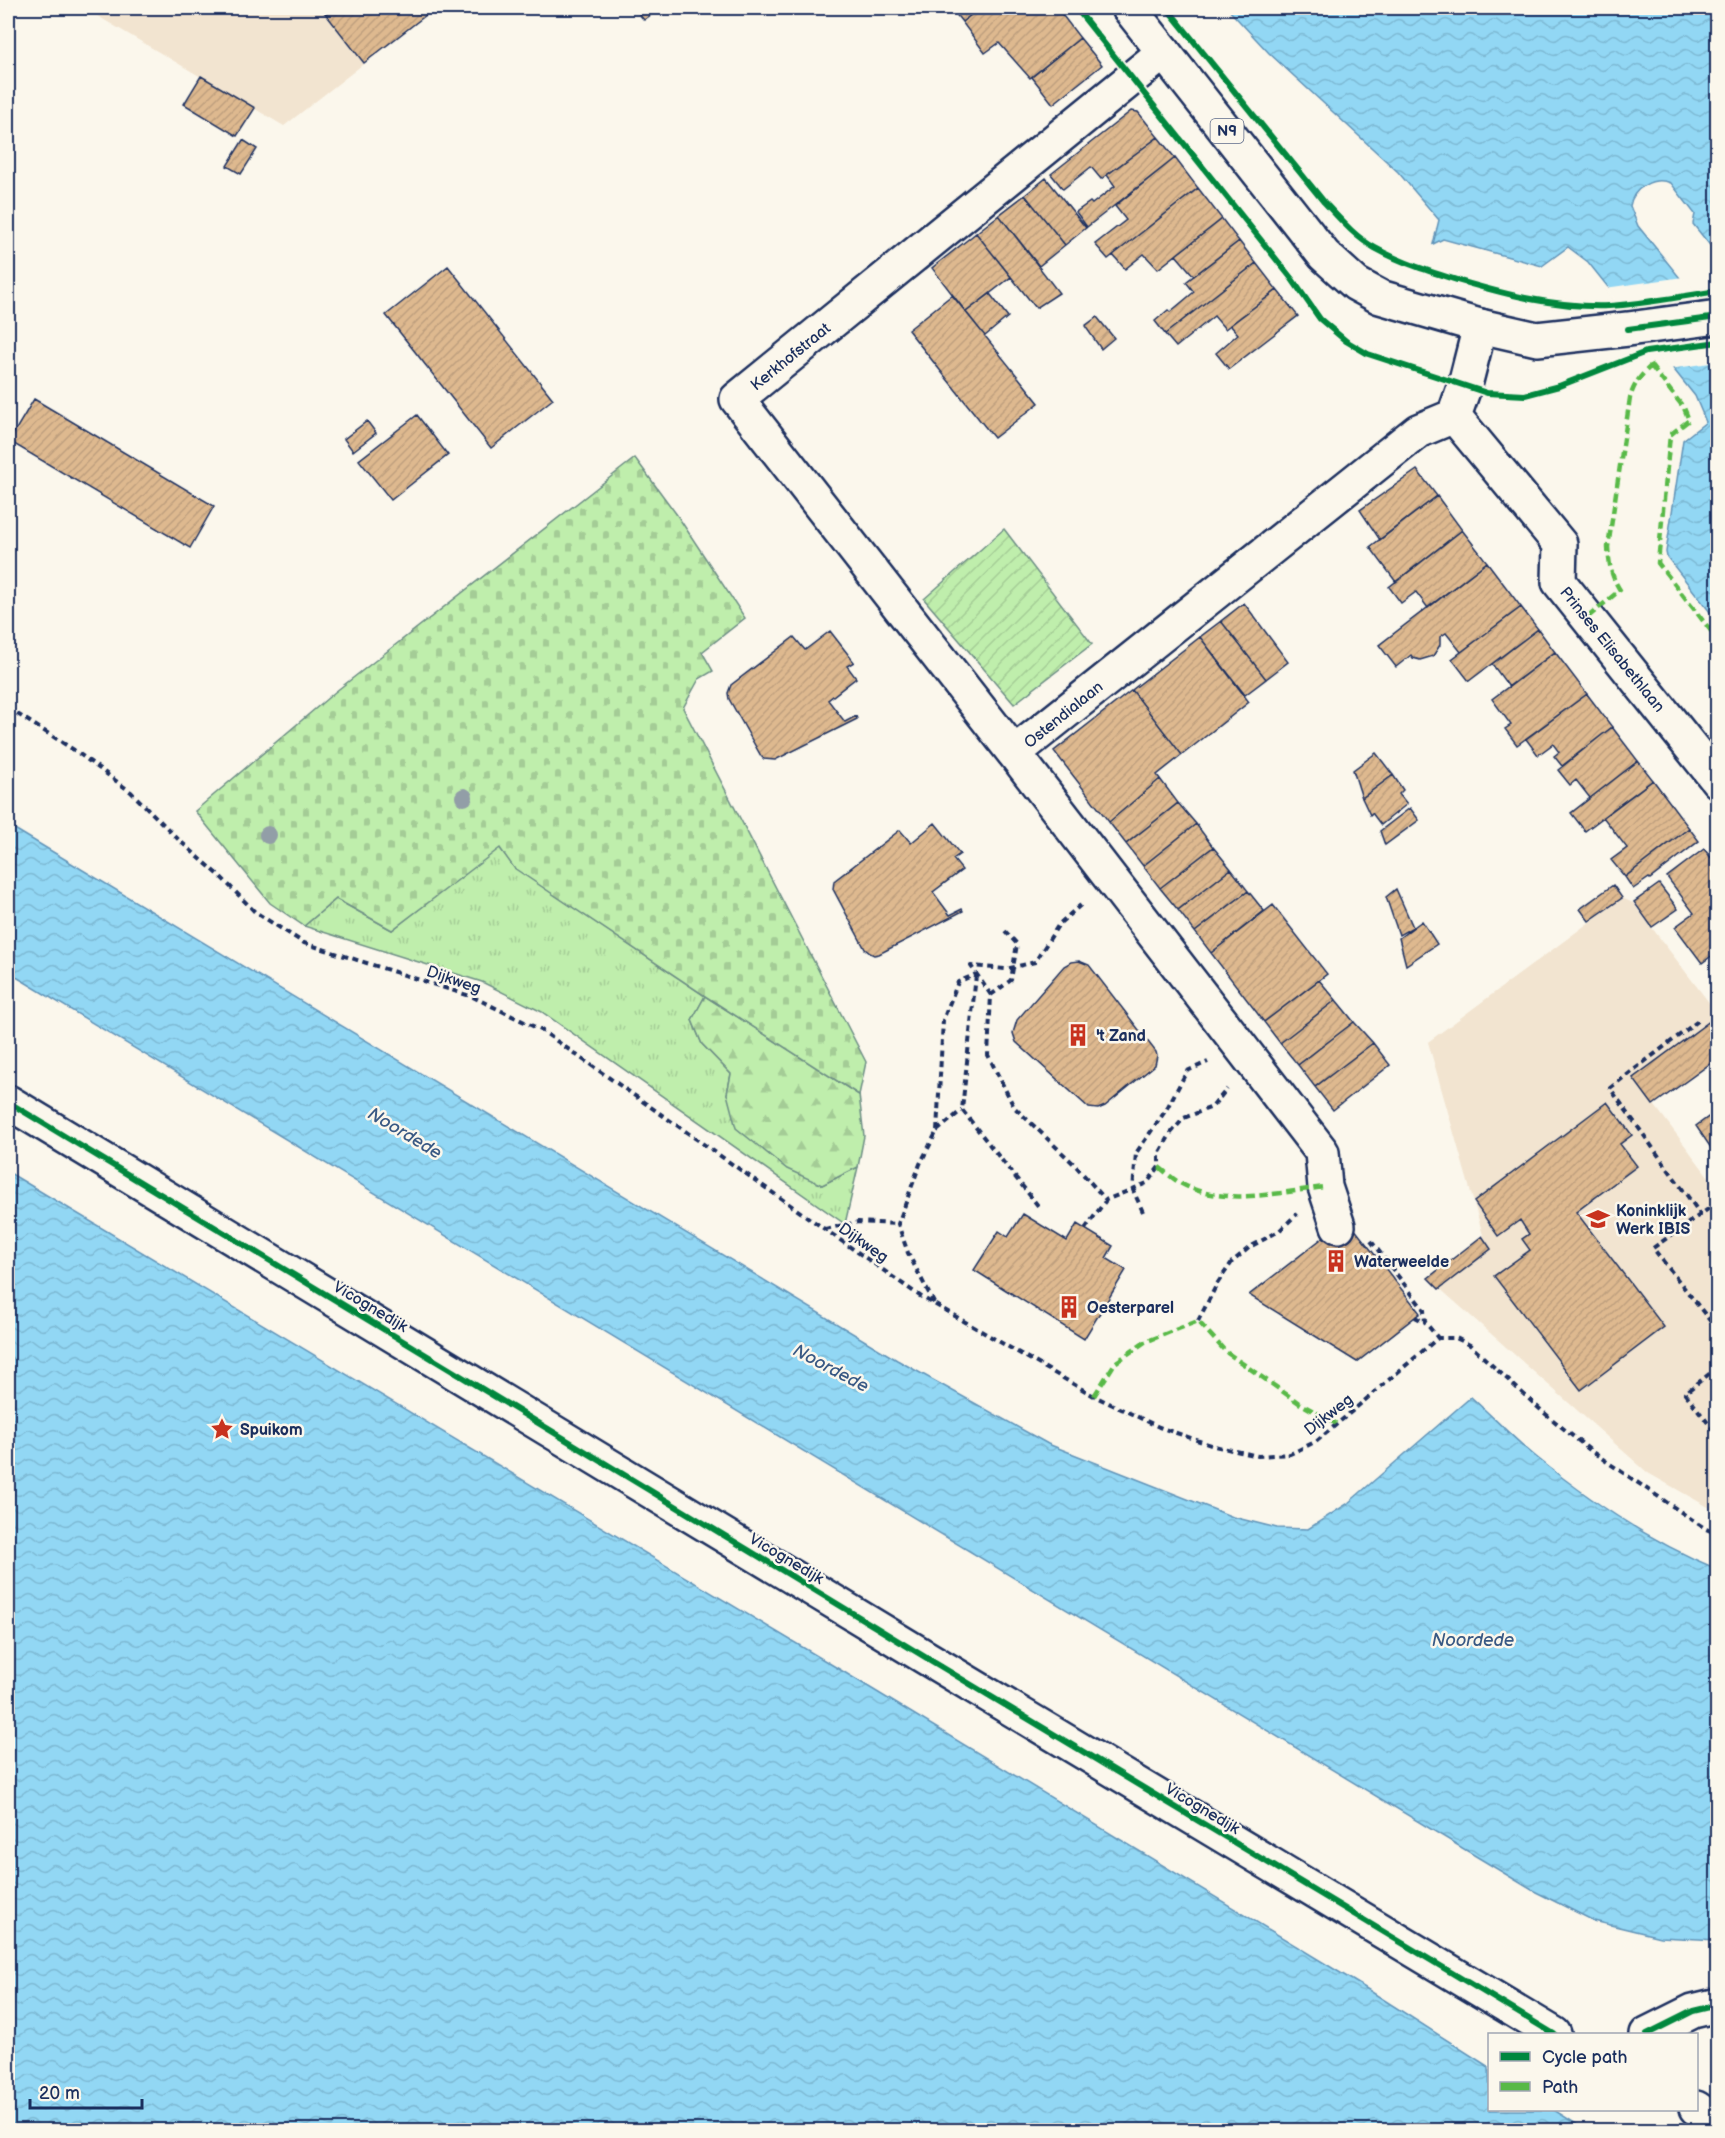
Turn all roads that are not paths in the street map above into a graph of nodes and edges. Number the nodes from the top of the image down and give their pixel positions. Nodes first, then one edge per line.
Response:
1 (1129, 8) edge
2 (1164, 52) junction
3 (1710, 318) edge
4 (1480, 326) junction
5 (1455, 416) junction
6 (1014, 753) junction
7 (1718, 781) edge
8 (8, 1102) edge
9 (1338, 1226) dead end
10 (1718, 2005) edge
11 (1552, 2033) edge
12 (1649, 2033) edge
13 (1698, 2109) edge
14 (1718, 2123) edge

1 - 2 street, N9
2 - 4 street, N9
2 - 6 street, Kerkhofstraat
3 - 4 street, N9
4 - 5 street
5 - 6 street, Ostendialaan
5 - 7 street, Prinses Elisabethlaan
6 - 9 street, Ostendialaan
8 - 11 street, Vicognedijk
10 - 12 street
13 - 14 street

